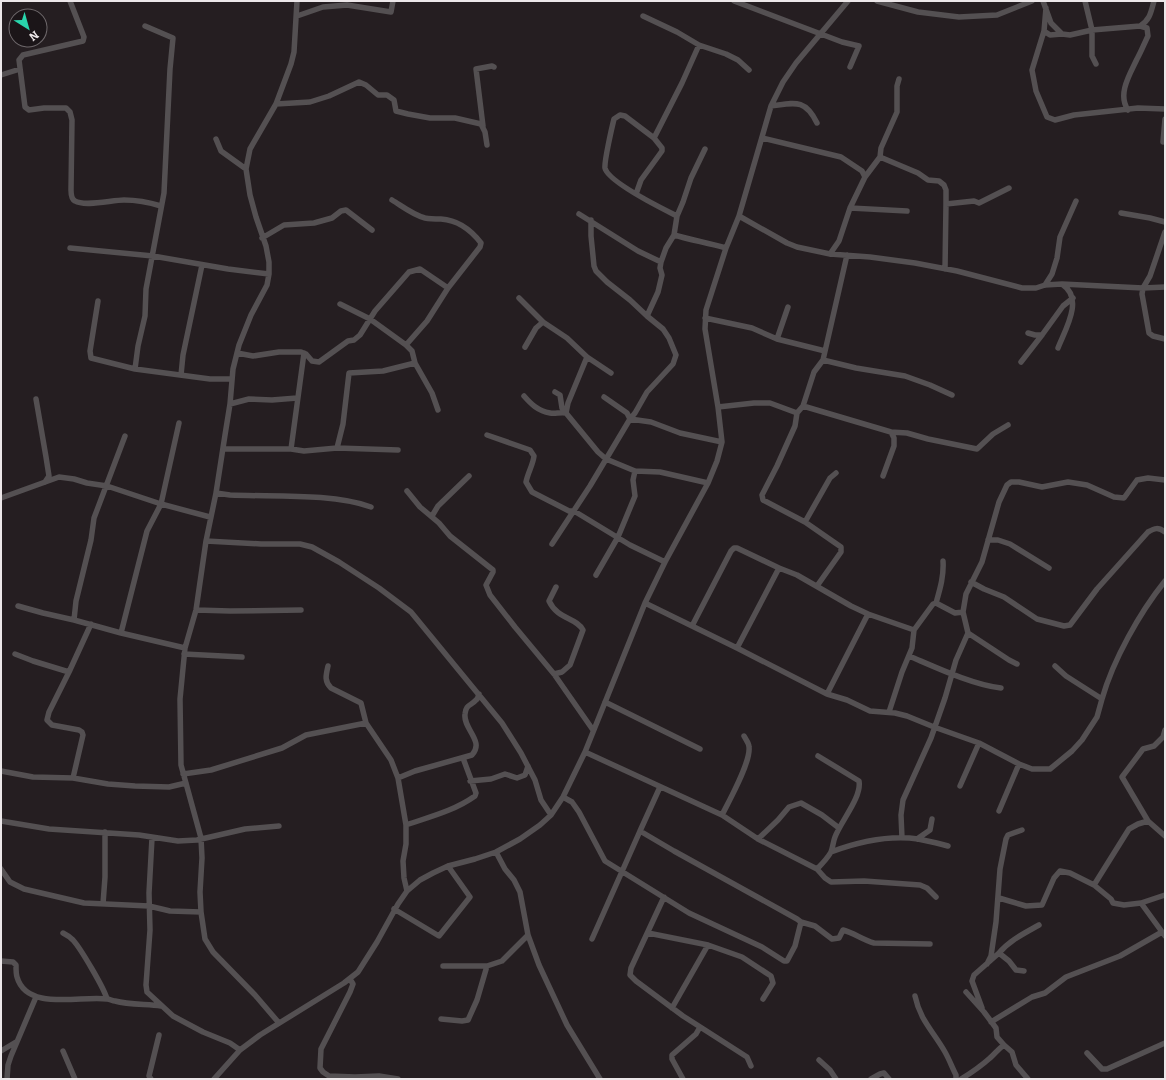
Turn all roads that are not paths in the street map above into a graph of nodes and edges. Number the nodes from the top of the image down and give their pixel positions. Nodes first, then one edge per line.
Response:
1 (70, 1) edge
2 (297, 1) edge
3 (393, 1) edge
4 (734, 1) edge
5 (848, 1) edge
6 (877, 1) edge
7 (1032, 1) edge
8 (1043, 1) edge
9 (1085, 1) edge
10 (1154, 1) edge
11 (1046, 8) junction
12 (297, 16) junction
13 (643, 16) dead end
14 (145, 26) dead end
15 (1140, 26) junction
16 (1092, 30) junction
17 (1044, 31) junction
18 (821, 34) junction
19 (1062, 34) junction
20 (699, 45) junction
21 (1096, 64) dead end
22 (494, 67) dead end
23 (850, 67) dead end
24 (20, 69) junction
25 (749, 70) dead end
26 (1, 75) edge
27 (899, 79) dead end
28 (276, 104) junction
29 (771, 106) junction
30 (1165, 109) edge
31 (1128, 110) junction
32 (1165, 119) edge
33 (817, 123) dead end
34 (483, 126) junction
35 (654, 138) junction
36 (762, 138) junction
37 (216, 139) dead end
38 (1163, 142) dead end
39 (487, 145) dead end
40 (705, 149) dead end
41 (880, 157) junction
42 (246, 169) junction
43 (865, 178) junction
44 (1009, 188) dead end
45 (636, 194) junction
46 (392, 200) dead end
47 (1076, 201) dead end
48 (946, 204) junction
49 (161, 206) junction
50 (850, 208) junction
51 (907, 211) dead end
52 (1121, 213) dead end
53 (579, 214) dead end
54 (677, 216) junction
55 (739, 216) junction
56 (591, 220) junction
57 (1165, 222) edge
58 (372, 230) dead end
59 (1165, 232) edge
60 (674, 235) junction
61 (262, 238) junction
62 (70, 248) dead end
63 (726, 248) junction
64 (830, 254) junction
65 (847, 255) junction
66 (153, 256) junction
67 (661, 262) junction
68 (202, 265) junction
69 (945, 269) junction
70 (269, 274) junction
71 (1062, 284) junction
72 (1045, 285) junction
73 (1165, 287) edge
74 (448, 288) junction
75 (1143, 288) junction
76 (519, 298) dead end
77 (1072, 298) junction
78 (98, 301) dead end
79 (340, 304) dead end
80 (788, 307) dead end
81 (647, 316) junction
82 (705, 318) junction
83 (370, 319) junction
84 (543, 322) junction
85 (1028, 333) dead end
86 (1042, 335) junction
87 (778, 339) junction
88 (1165, 339) edge
89 (406, 345) junction
90 (525, 347) dead end
91 (1058, 348) dead end
92 (825, 351) junction
93 (237, 353) junction
94 (304, 353) junction
95 (587, 358) junction
96 (822, 360) junction
97 (1022, 362) dead end
98 (415, 363) junction
99 (135, 369) junction
100 (611, 373) dead end
101 (181, 375) junction
102 (232, 379) junction
103 (555, 392) dead end
104 (952, 395) dead end
105 (524, 396) dead end
106 (604, 397) dead end
107 (297, 398) junction
108 (36, 399) dead end
109 (230, 404) junction
110 (804, 406) junction
111 (718, 407) junction
112 (438, 410) dead end
113 (566, 413) junction
114 (797, 413) junction
115 (630, 419) junction
116 (179, 423) dead end
117 (1008, 425) dead end
118 (891, 432) junction
119 (487, 435) dead end
120 (125, 436) dead end
121 (722, 442) junction
122 (337, 448) junction
123 (223, 449) junction
124 (291, 449) junction
125 (398, 450) dead end
126 (606, 459) junction
127 (635, 470) junction
128 (836, 473) dead end
129 (470, 476) dead end
130 (883, 476) dead end
131 (1165, 480) edge
132 (45, 482) junction
133 (708, 483) junction
134 (106, 486) junction
135 (407, 491) dead end
136 (216, 493) junction
137 (1, 498) edge
138 (161, 504) junction
139 (371, 507) dead end
140 (574, 511) junction
141 (210, 516) junction
142 (432, 516) junction
143 (805, 522) junction
144 (1165, 532) edge
145 (618, 537) junction
146 (988, 540) junction
147 (206, 541) junction
148 (552, 544) dead end
149 (943, 561) dead end
150 (665, 562) junction
151 (778, 568) junction
152 (1049, 568) dead end
153 (596, 575) dead end
154 (1165, 581) edge
155 (971, 582) junction
156 (817, 586) junction
157 (556, 587) dead end
158 (645, 603) junction
159 (936, 603) junction
160 (18, 606) dead end
161 (196, 610) junction
162 (301, 610) dead end
163 (964, 612) junction
164 (868, 614) junction
165 (74, 620) junction
166 (91, 624) junction
167 (692, 626) junction
168 (914, 630) junction
169 (121, 633) junction
170 (968, 633) junction
171 (737, 648) junction
172 (184, 651) junction
173 (15, 654) dead end
174 (908, 656) junction
175 (242, 657) dead end
176 (1017, 664) dead end
177 (328, 666) dead end
178 (1055, 666) dead end
179 (69, 672) junction
180 (953, 673) junction
181 (554, 674) junction
182 (1001, 688) dead end
183 (479, 694) junction
184 (827, 694) junction
185 (1102, 698) junction
186 (605, 702) junction
187 (889, 712) junction
188 (366, 723) junction
189 (934, 727) junction
190 (593, 730) junction
191 (1165, 730) edge
192 (744, 736) dead end
193 (979, 743) junction
194 (700, 749) dead end
195 (585, 752) junction
196 (818, 756) dead end
197 (463, 758) junction
198 (1019, 764) junction
199 (528, 766) junction
200 (1, 771) edge
201 (183, 774) junction
202 (73, 778) junction
203 (398, 778) junction
204 (470, 781) junction
205 (186, 783) junction
206 (960, 786) dead end
207 (660, 787) junction
208 (563, 797) junction
209 (999, 811) dead end
210 (551, 815) junction
211 (722, 815) junction
212 (932, 818) dead end
213 (1, 821) edge
214 (1148, 821) junction
215 (406, 825) junction
216 (279, 826) dead end
217 (839, 828) junction
218 (640, 830) junction
219 (1022, 830) dead end
220 (105, 832) junction
221 (1165, 836) edge
222 (152, 838) junction
223 (201, 838) junction
224 (902, 838) junction
225 (758, 839) junction
226 (917, 839) junction
227 (948, 846) dead end
228 (496, 852) junction
229 (830, 852) junction
230 (448, 866) junction
231 (1, 869) edge
232 (817, 869) junction
233 (622, 871) junction
234 (1094, 885) junction
235 (407, 891) junction
236 (1165, 895) edge
237 (936, 896) dead end
238 (664, 897) junction
239 (999, 898) junction
240 (1141, 903) junction
241 (103, 904) junction
242 (149, 906) junction
243 (394, 910) junction
244 (201, 912) junction
245 (801, 922) junction
246 (1039, 925) dead end
247 (63, 933) dead end
248 (648, 933) junction
249 (1164, 934) edge
250 (528, 935) junction
251 (592, 939) dead end
252 (930, 944) dead end
253 (708, 945) junction
254 (999, 953) junction
255 (1, 960) edge
256 (987, 964) junction
257 (443, 966) dead end
258 (487, 966) junction
259 (1024, 971) dead end
260 (350, 979) junction
261 (966, 992) dead end
262 (915, 996) dead end
263 (36, 997) junction
264 (107, 998) junction
265 (763, 999) dead end
266 (161, 1006) junction
267 (672, 1008) junction
268 (984, 1012) junction
269 (441, 1019) dead end
270 (991, 1022) junction
271 (279, 1023) junction
272 (700, 1027) junction
273 (159, 1035) dead end
274 (16, 1042) junction
275 (1165, 1043) edge
276 (1004, 1046) junction
277 (240, 1050) junction
278 (1, 1051) edge
279 (63, 1052) dead end
280 (1088, 1053) dead end
281 (819, 1060) dead end
282 (751, 1066) dead end
283 (1, 1074) edge
284 (7, 1078) edge
285 (75, 1079) edge
286 (151, 1079) edge
287 (214, 1079) edge
288 (398, 1079) edge
289 (600, 1079) edge
290 (683, 1079) edge
291 (836, 1079) edge
292 (870, 1079) edge
293 (889, 1079) edge
294 (956, 1079) edge
295 (961, 1079) edge
296 (1028, 1079) edge

1 - 24 street
2 - 12 street
3 - 12 street
4 - 18 street
5 - 18 street
6 - 7 street
8 - 11 street
9 - 16 street
10 - 15 street
11 - 17 street
11 - 19 street
12 - 28 street
13 - 20 street
14 - 49 street
15 - 16 street
15 - 31 street
16 - 19 street
16 - 21 street
17 - 19 street
17 - 31 street
18 - 23 street
18 - 29 street
20 - 25 street
20 - 35 street
22 - 34 street
24 - 26 street
24 - 49 street
27 - 41 street
28 - 34 street
28 - 42 street
29 - 33 street
29 - 36 street
30 - 31 street
32 - 38 street
34 - 39 street
35 - 45 street
35 - 45 street
36 - 43 street
36 - 55 street
37 - 42 street
40 - 54 street
41 - 43 street
41 - 48 street
42 - 61 street
43 - 50 street
44 - 48 street
45 - 54 street
46 - 74 street
47 - 72 street
48 - 69 street
49 - 66 street
50 - 51 street
50 - 64 street
52 - 57 street
53 - 56 street
54 - 60 street
55 - 63 street
55 - 64 street
56 - 67 street
56 - 81 street
58 - 61 street
59 - 75 street
60 - 63 street
60 - 67 street
61 - 70 street
62 - 66 street
63 - 82 street
64 - 65 street
65 - 69 street
65 - 92 street
66 - 68 street
66 - 99 street
67 - 81 street
68 - 70 street
68 - 101 street
69 - 72 street
70 - 93 street
71 - 72 street
71 - 75 street
71 - 77 street
73 - 75 street
74 - 83 street
74 - 89 street
75 - 88 street
76 - 84 street
77 - 86 street
77 - 91 street
78 - 99 street
79 - 83 street
80 - 87 street
81 - 115 street
82 - 87 street
82 - 111 street
83 - 89 street
83 - 94 street
84 - 90 street
84 - 95 street
85 - 86 street
86 - 97 street
87 - 92 street
89 - 98 street
92 - 96 street
93 - 94 street
93 - 102 street
94 - 107 street
95 - 100 street
95 - 113 street
96 - 104 street
96 - 110 street
98 - 112 street
98 - 122 street
99 - 101 street
101 - 102 street
102 - 109 street
103 - 113 street
105 - 113 street
106 - 115 street
107 - 109 street
107 - 124 street
108 - 132 street
109 - 123 street
110 - 114 street
110 - 118 street
111 - 114 street
111 - 121 street
113 - 126 street
114 - 143 street
115 - 121 street
115 - 126 street
116 - 138 street
117 - 118 street
118 - 130 street
119 - 140 street
120 - 134 street
121 - 133 street
122 - 124 street
122 - 125 street
123 - 124 street
123 - 136 street
126 - 127 street
126 - 140 street
127 - 133 street
127 - 145 street
128 - 143 street
129 - 142 street
131 - 146 street
132 - 134 street
132 - 137 street
133 - 150 street
134 - 138 street
134 - 165 street
135 - 142 street
136 - 139 street
136 - 141 street
138 - 141 street
138 - 169 street
140 - 145 street
140 - 148 street
141 - 147 street
142 - 181 street
143 - 156 street
144 - 155 street
145 - 150 street
145 - 153 street
146 - 152 street
146 - 155 street
147 - 161 street
147 - 183 street
149 - 159 street
150 - 158 street
151 - 156 street
151 - 167 street
151 - 171 street
154 - 185 street
155 - 163 street
156 - 164 street
157 - 181 street
158 - 167 street
158 - 186 street
159 - 163 street
159 - 168 street
160 - 165 street
161 - 162 street
161 - 172 street
163 - 170 street
164 - 168 street
164 - 184 street
165 - 166 street
166 - 169 street
166 - 179 street
167 - 171 street
168 - 174 street
169 - 172 street
170 - 176 street
170 - 180 street
171 - 184 street
172 - 175 street
172 - 201 street
173 - 179 street
174 - 180 street
174 - 187 street
177 - 188 street
178 - 185 street
179 - 202 street
180 - 182 street
180 - 189 street
181 - 190 street
183 - 197 street
183 - 199 street
184 - 187 street
185 - 198 street
186 - 190 street
186 - 194 street
187 - 189 street
188 - 201 street
188 - 203 street
189 - 193 street
189 - 224 street
190 - 195 street
191 - 214 street
192 - 211 street
193 - 198 street
193 - 206 street
195 - 207 street
195 - 208 street
196 - 217 street
197 - 203 street
197 - 204 street
198 - 209 street
199 - 204 street
199 - 210 street
200 - 202 street
201 - 205 street
202 - 205 street
203 - 215 street
204 - 215 street
205 - 223 street
207 - 211 street
207 - 218 street
208 - 210 street
208 - 233 street
210 - 228 street
211 - 225 street
212 - 226 street
213 - 220 street
214 - 221 street
214 - 234 street
215 - 235 street
216 - 223 street
217 - 225 street
217 - 229 street
218 - 233 street
218 - 245 street
219 - 239 street
220 - 222 street
220 - 241 street
222 - 223 street
222 - 242 street
223 - 244 street
224 - 226 street
224 - 229 street
225 - 232 street
226 - 227 street
228 - 230 street
228 - 250 street
229 - 232 street
230 - 235 street
230 - 243 street
231 - 241 street
232 - 237 street
233 - 238 street
233 - 251 street
234 - 239 street
234 - 240 street
235 - 243 street
236 - 240 street
238 - 245 street
238 - 248 street
239 - 256 street
240 - 249 street
241 - 242 street
242 - 244 street
242 - 266 street
243 - 260 street
244 - 271 street
245 - 252 street
246 - 254 street
247 - 264 street
248 - 253 street
248 - 267 street
249 - 270 street
250 - 258 street
250 - 289 street
253 - 265 street
253 - 267 street
254 - 256 street
254 - 259 street
255 - 263 street
256 - 268 street
257 - 258 street
258 - 269 street
260 - 271 street
260 - 288 street
261 - 268 street
262 - 294 street
263 - 264 street
263 - 274 street
264 - 266 street
266 - 277 street
267 - 272 street
268 - 270 street
270 - 276 street
271 - 277 street
272 - 282 street
272 - 290 street
273 - 286 street
274 - 278 street
274 - 284 street
275 - 280 street
276 - 295 street
276 - 296 street
277 - 287 street
279 - 285 street
281 - 291 street
283 - 284 street
292 - 293 street

